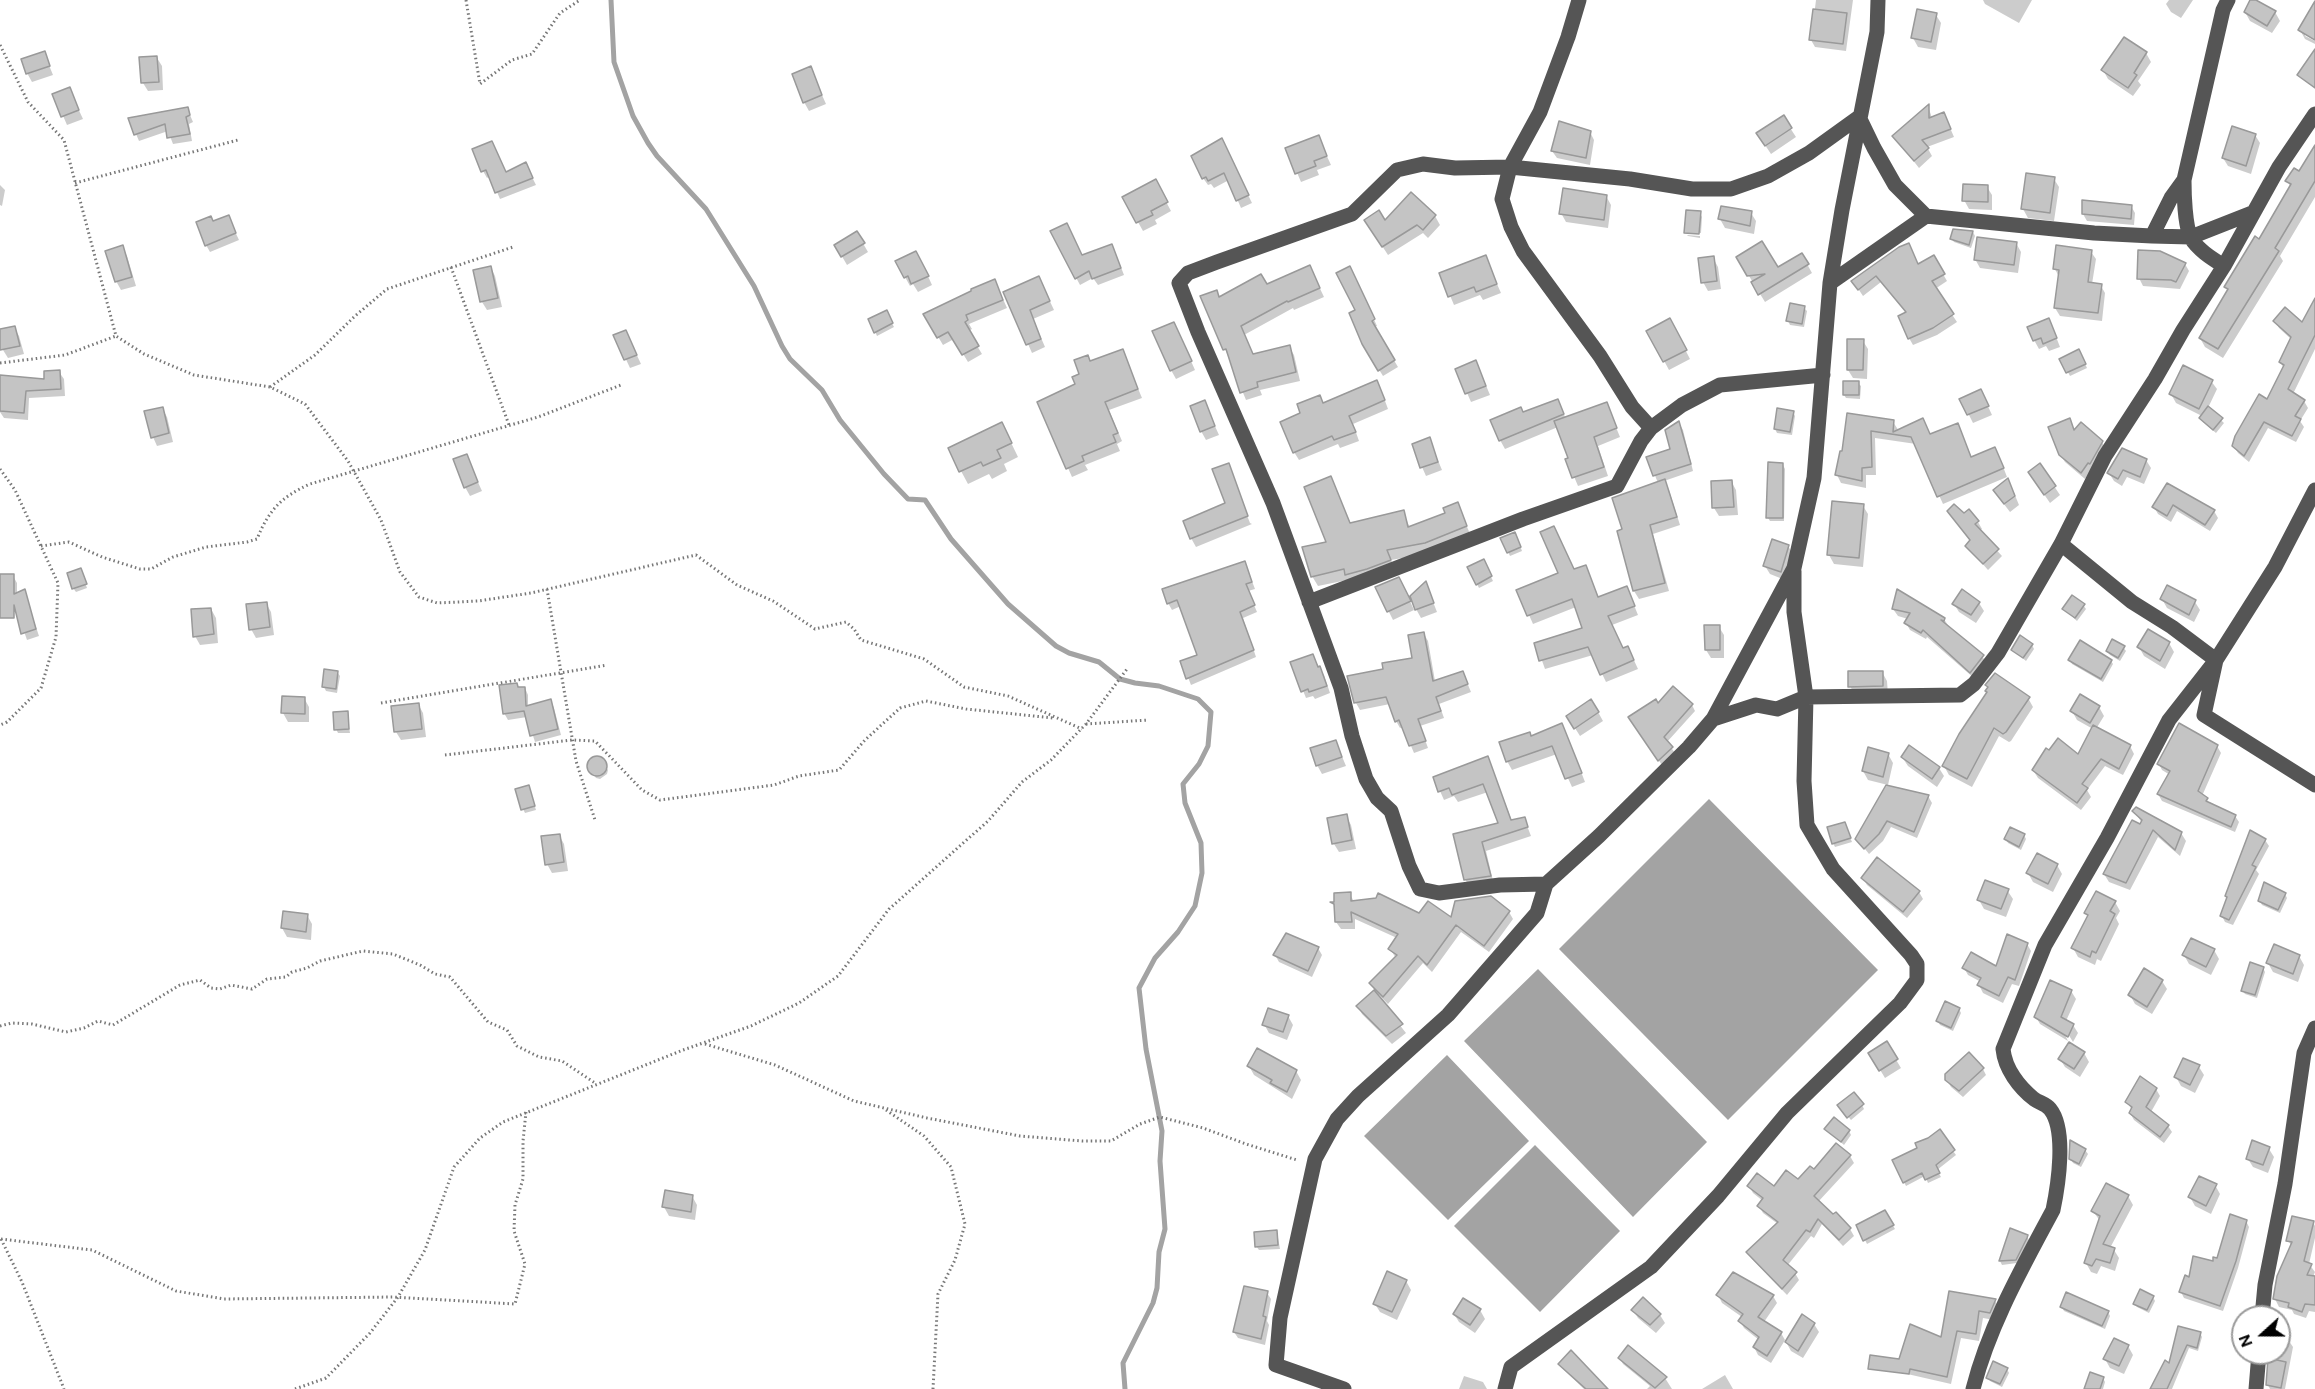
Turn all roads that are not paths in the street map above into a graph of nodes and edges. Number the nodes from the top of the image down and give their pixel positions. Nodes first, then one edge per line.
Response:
1 (1579, 0) edge
2 (1878, 0) edge
3 (2228, 0) edge
4 (2315, 114) edge
5 (1859, 117) junction
6 (1510, 167) junction
7 (2184, 180) junction
8 (2252, 213) junction
9 (1926, 216) junction
10 (2152, 236) junction
11 (2191, 237) junction
12 (2224, 266) junction
13 (1830, 283) junction
14 (1823, 375) junction
15 (1651, 428) junction
16 (2315, 490) edge
17 (2061, 544) junction
18 (1794, 568) junction
19 (1309, 602) junction
20 (2216, 660) junction
21 (1806, 697) junction
22 (1713, 719) junction
23 (2315, 785) edge
24 (1546, 884) junction
25 (2315, 1028) edge
26 (2263, 1305) edge
27 (2258, 1365) edge
28 (1344, 1389) edge
29 (1505, 1389) edge
30 (1973, 1389) edge
31 (2256, 1389) edge

1 - 6 street
2 - 5 street
3 - 7 street
4 - 8 street
5 - 6 street
5 - 9 street
5 - 13 street
6 - 15 street
6 - 19 street
7 - 10 street
7 - 11 street
8 - 11 street
8 - 12 street
9 - 10 street
9 - 13 street
10 - 11 street
11 - 12 street
12 - 17 street
13 - 14 street
14 - 15 street
14 - 18 street
15 - 19 street
16 - 20 street
17 - 20 street
17 - 21 street
18 - 21 street
18 - 22 street
19 - 24 street
20 - 23 street
20 - 30 street
21 - 22 street
21 - 29 street
22 - 24 street
24 - 28 street
25 - 26 street
27 - 31 street

